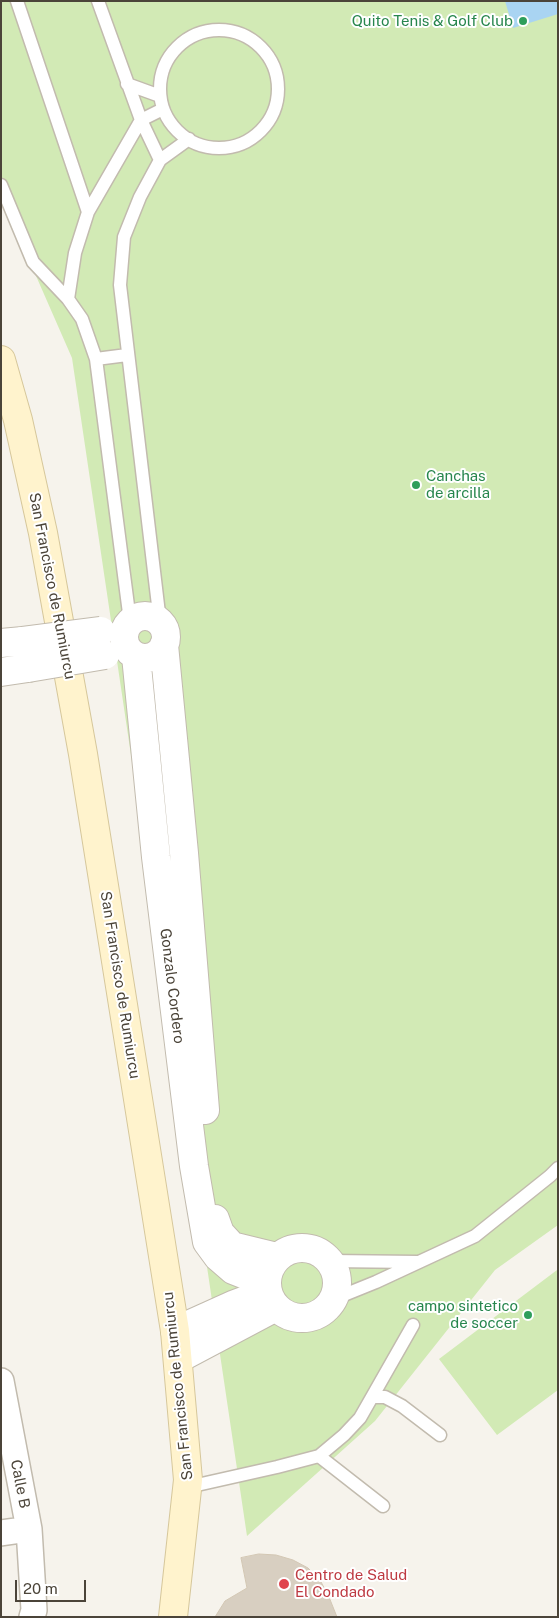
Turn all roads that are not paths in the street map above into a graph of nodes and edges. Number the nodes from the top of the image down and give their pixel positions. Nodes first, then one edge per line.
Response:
1 (17, 1) edge
2 (98, 1) edge
3 (127, 84) junction
4 (160, 96) junction
5 (163, 109) junction
6 (141, 120) junction
7 (189, 140) junction
8 (160, 160) junction
9 (1, 185) edge
10 (88, 212) junction
11 (68, 299) junction
12 (127, 354) junction
13 (96, 359) junction
14 (1, 360) edge
15 (162, 634) junction
16 (121, 640) junction
17 (12, 642) edge
18 (1, 672) edge
19 (184, 853) junction
20 (156, 857) junction
21 (558, 1168) edge
22 (277, 1257) junction
23 (330, 1261) junction
24 (419, 1262) junction
25 (270, 1294) junction
26 (334, 1299) junction
27 (413, 1325) dead end
28 (175, 1331) junction
29 (178, 1359) junction
30 (1, 1381) edge
31 (372, 1397) junction
32 (440, 1435) dead end
33 (319, 1456) junction
34 (188, 1487) junction
35 (383, 1506) dead end
36 (29, 1529) junction
37 (1, 1533) edge
38 (32, 1617) edge
39 (173, 1617) edge

1 - 10 lane
2 - 3 lane
3 - 4 lane
3 - 6 lane
4 - 5 lane
4 - 7 lane
5 - 6 lane
5 - 7 lane
6 - 8 lane
6 - 10 lane
7 - 8 lane
8 - 12 lane
9 - 11 lane
10 - 11 lane
11 - 13 lane
12 - 13 lane
12 - 15 lane
13 - 16 lane
14 - 28 main road, San Francisco de Rumiurcu
15 - 16 street
15 - 16 street
15 - 19 street, Gonzalo Cordero
16 - 17 street, bridge
16 - 18 street, bridge
16 - 20 street, Gonzalo Cordero
19 - 20 street
19 - 22 street, Gonzalo Cordero
20 - 25 street, Gonzalo Cordero
21 - 24 lane
22 - 23 street
22 - 25 street
23 - 24 lane
23 - 26 street
24 - 26 lane
25 - 26 street
25 - 28 street
25 - 29 street
27 - 31 lane
28 - 29 main road, San Francisco de Rumiurcu
29 - 34 main road, San Francisco de Rumiurcu
30 - 36 street, Calle B
31 - 32 lane
31 - 33 lane
33 - 34 lane
33 - 35 lane
34 - 39 main road, San Francisco de Rumiurcu
36 - 37 street
36 - 38 street, Calle B

